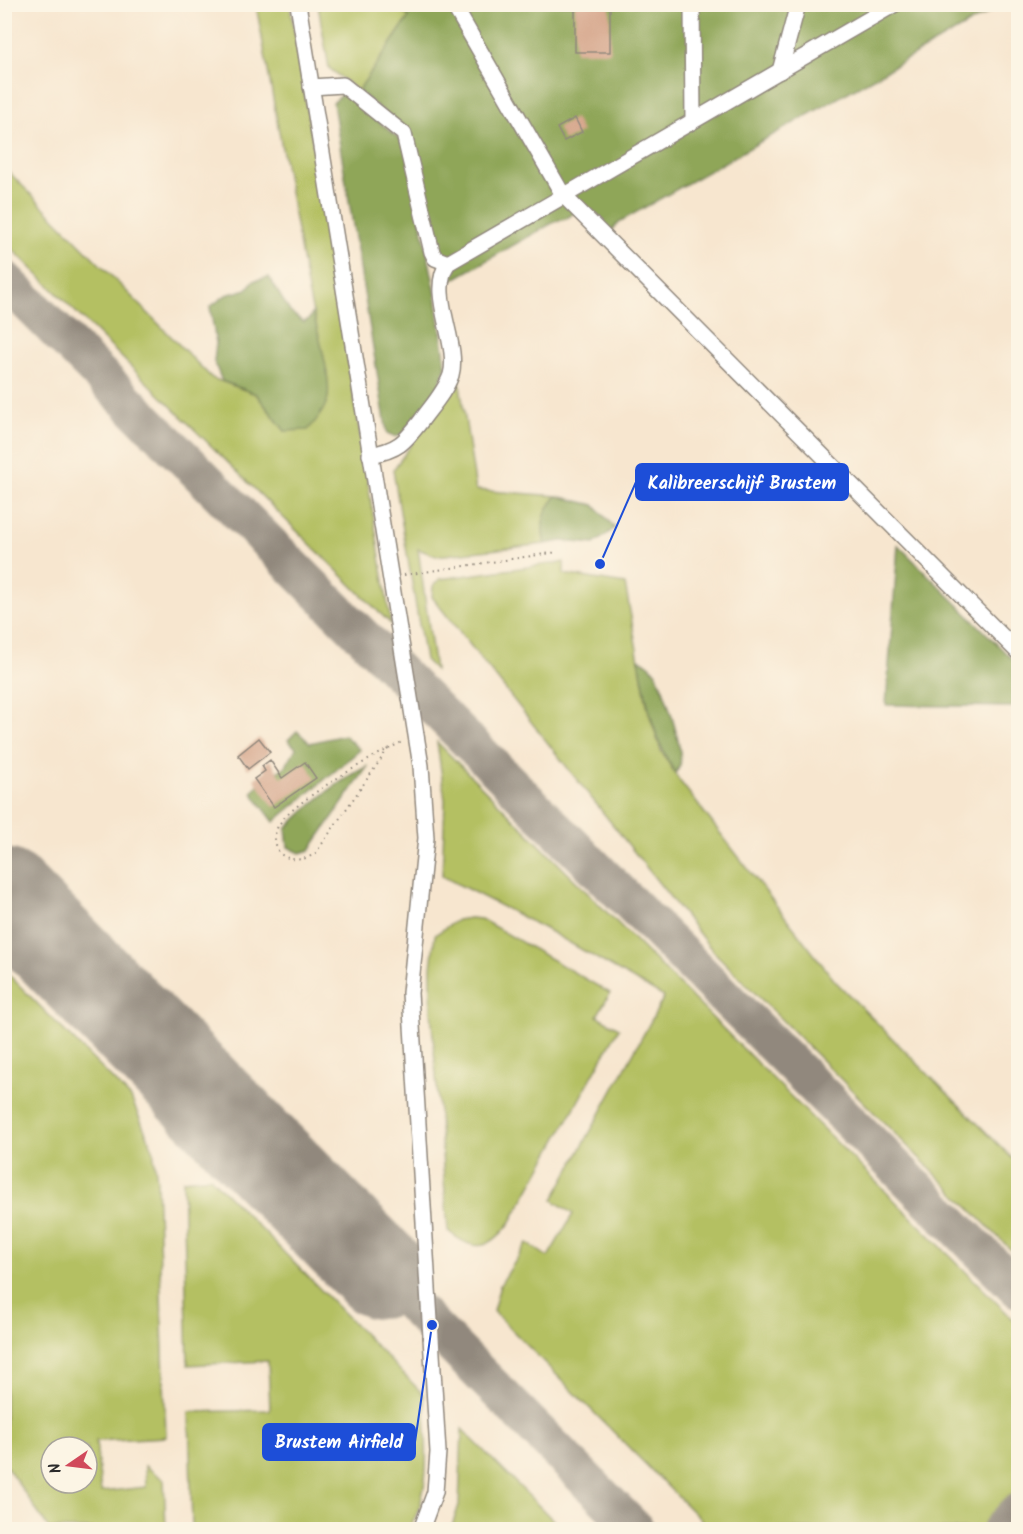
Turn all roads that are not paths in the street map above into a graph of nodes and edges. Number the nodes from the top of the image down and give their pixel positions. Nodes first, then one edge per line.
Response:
1 (298, 4) edge
2 (453, 4) edge
3 (692, 4) edge
4 (798, 4) edge
5 (895, 4) edge
6 (780, 70) junction
7 (311, 87) junction
8 (693, 120) junction
9 (563, 195) junction
10 (448, 263) junction
11 (370, 455) junction
12 (1018, 652) edge
13 (421, 1530) edge

1 - 7 lane
2 - 9 lane
3 - 8 lane
4 - 6 lane
5 - 6 lane
6 - 8 lane
7 - 10 lane
7 - 11 lane
8 - 9 lane
9 - 10 lane
9 - 12 lane
10 - 11 lane
11 - 13 lane

